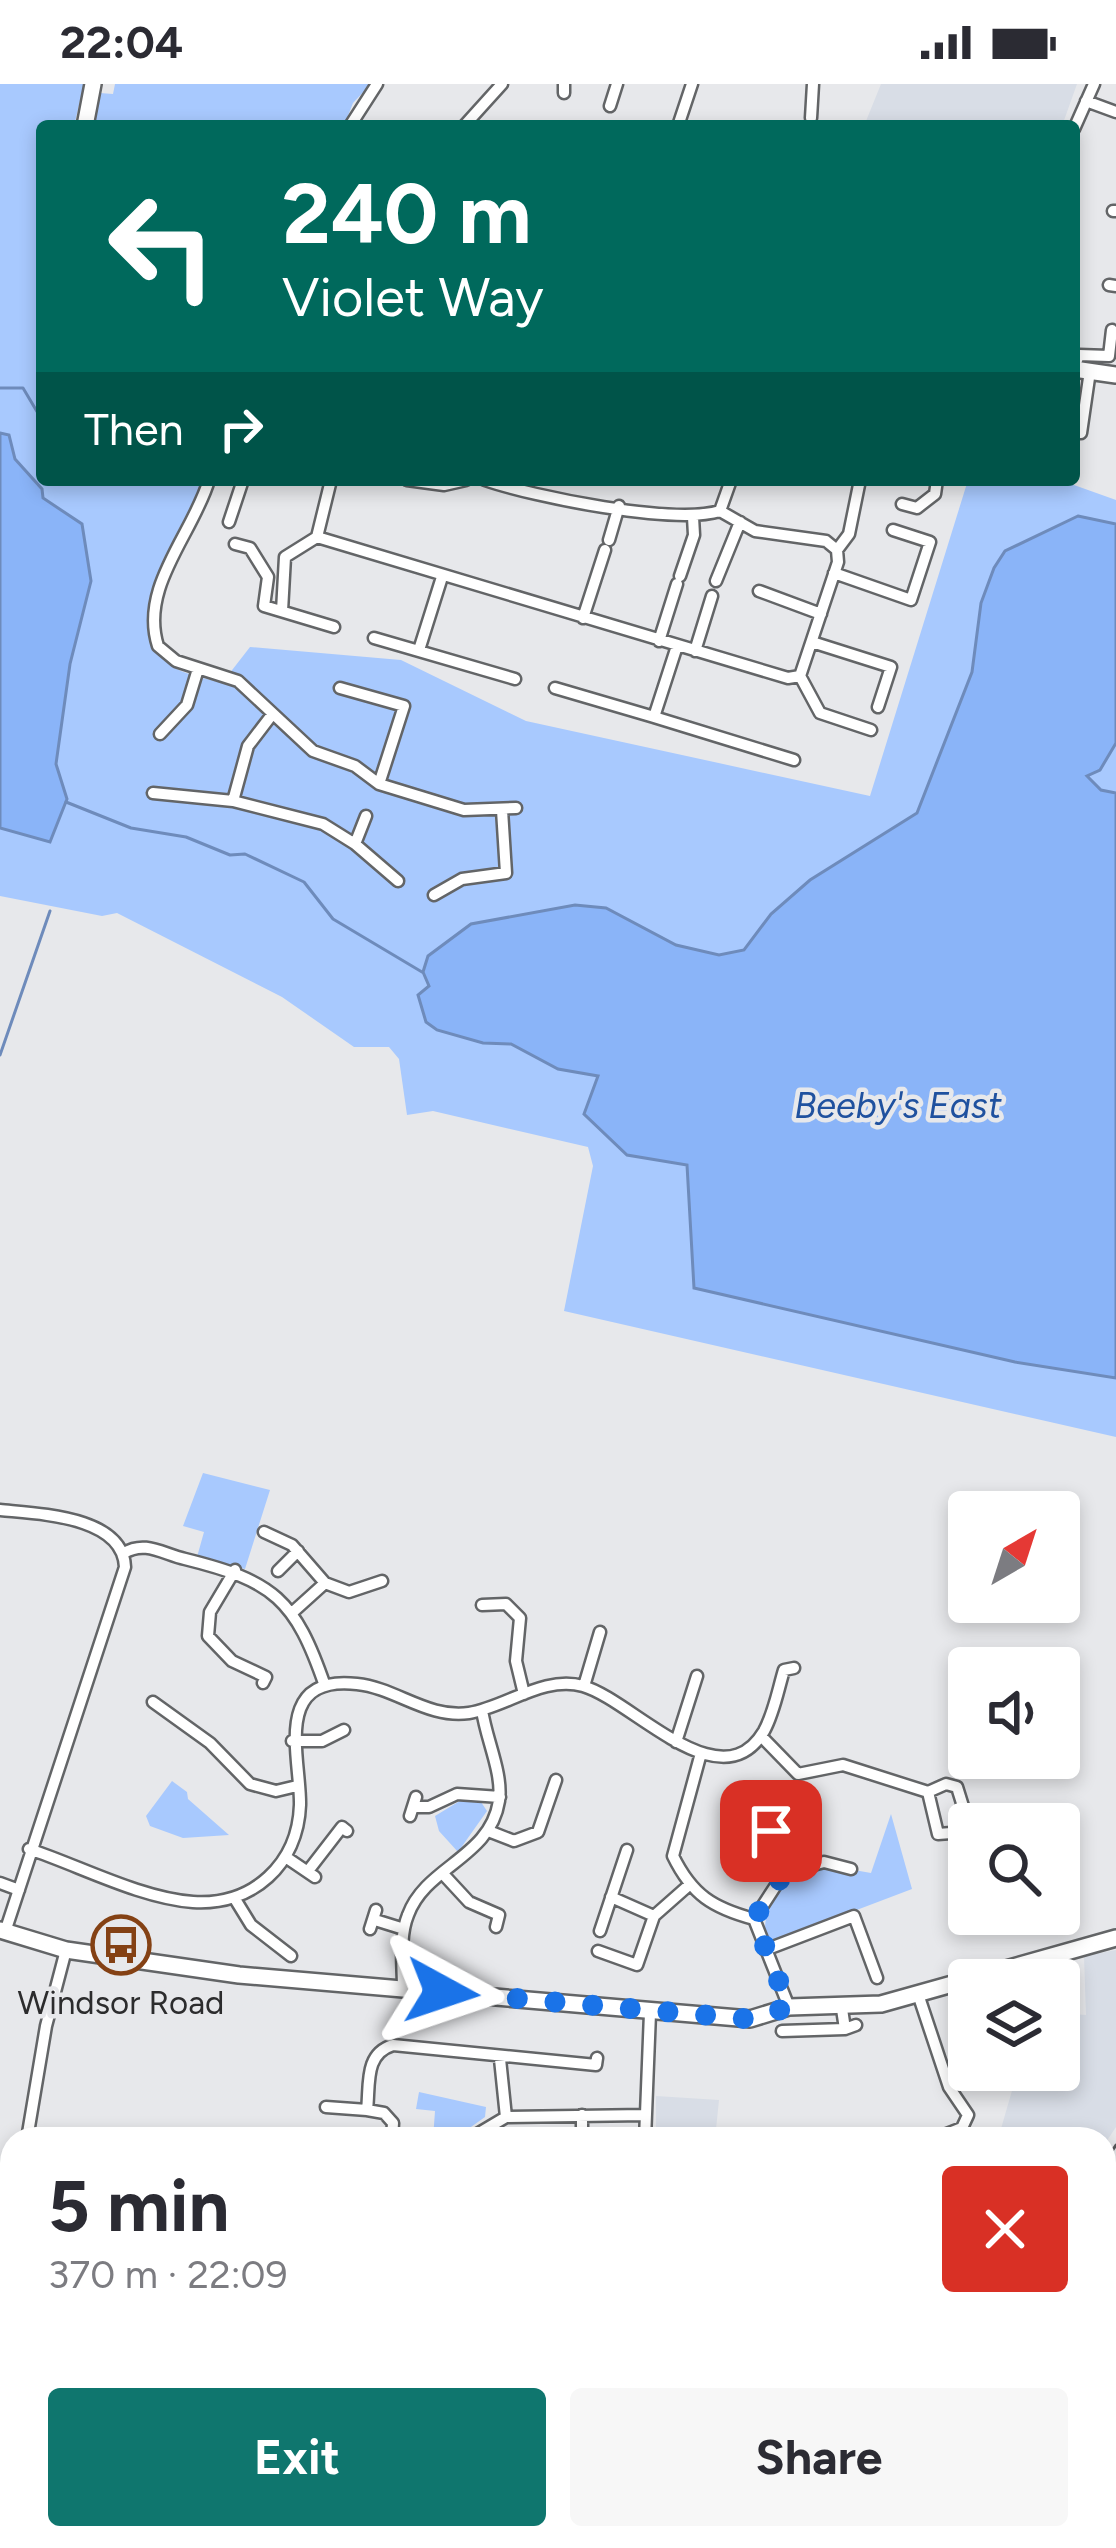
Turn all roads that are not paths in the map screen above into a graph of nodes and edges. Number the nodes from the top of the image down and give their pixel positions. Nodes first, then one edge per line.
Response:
1 (377, 84) edge
2 (502, 84) edge
3 (617, 84) edge
4 (692, 84) edge
5 (813, 84) edge
6 (1094, 84) edge
7 (101, 85) edge
8 (486, 88) edge
9 (1086, 101) junction
10 (610, 106) dead end
11 (1116, 112) edge
12 (811, 118) dead end
13 (87, 120) edge
14 (356, 120) edge
15 (467, 120) edge
16 (680, 120) edge
17 (1078, 120) edge
18 (1112, 330) dead end
19 (1080, 356) edge
20 (1080, 369) edge
21 (1116, 375) edge
22 (1080, 401) edge
23 (1081, 433) dead end
24 (206, 486) edge
25 (241, 486) edge
26 (330, 486) edge
27 (516, 486) edge
28 (729, 486) edge
29 (859, 486) edge
30 (936, 486) edge
31 (902, 504) dead end
32 (620, 506) junction
33 (720, 511) junction
34 (692, 518) junction
35 (229, 522) dead end
36 (740, 522) junction
37 (892, 530) dead end
38 (317, 537) junction
39 (236, 544) dead end
40 (837, 550) junction
41 (834, 573) junction
42 (442, 577) junction
43 (716, 581) dead end
44 (759, 591) dead end
45 (712, 596) dead end
46 (282, 611) junction
47 (821, 614) junction
48 (583, 618) junction
49 (334, 627) dead end
50 (374, 638) dead end
51 (659, 640) junction
52 (812, 642) junction
53 (677, 646) junction
54 (419, 650) junction
55 (695, 651) junction
56 (896, 652) dead end
57 (891, 667) junction
58 (198, 669) junction
59 (800, 676) junction
60 (515, 679) dead end
61 (340, 688) dead end
62 (555, 688) dead end
63 (878, 707) dead end
64 (271, 716) junction
65 (653, 717) junction
66 (871, 730) dead end
67 (160, 734) dead end
68 (794, 760) dead end
69 (379, 784) junction
70 (153, 793) dead end
71 (233, 801) junction
72 (517, 808) dead end
73 (502, 810) junction
74 (366, 816) dead end
75 (356, 844) junction
76 (398, 881) dead end
77 (434, 895) dead end
78 (0, 1510) edge
79 (264, 1532) dead end
80 (298, 1551) junction
81 (124, 1553) junction
82 (235, 1570) junction
83 (278, 1571) dead end
84 (382, 1581) dead end
85 (325, 1582) junction
86 (482, 1605) dead end
87 (294, 1611) junction
88 (600, 1631) dead end
89 (794, 1669) dead end
90 (266, 1676) dead end
91 (697, 1676) dead end
92 (325, 1686) junction
93 (584, 1686) junction
94 (524, 1694) junction
95 (153, 1702) dead end
96 (482, 1710) junction
97 (341, 1734) dead end
98 (761, 1736) junction
99 (292, 1741) junction
100 (676, 1742) junction
101 (700, 1753) junction
102 (557, 1778) dead end
103 (298, 1786) junction
104 (928, 1792) junction
105 (500, 1797) junction
106 (414, 1807) dead end
107 (346, 1831) dead end
108 (771, 1831) dead end
109 (491, 1832) junction
110 (29, 1849) junction
111 (627, 1850) dead end
112 (287, 1858) junction
113 (851, 1870) dead end
114 (784, 1873) junction
115 (444, 1875) junction
116 (0, 1883) edge
117 (688, 1886) junction
118 (19, 1890) junction
119 (611, 1897) junction
120 (235, 1899) junction
121 (654, 1916) junction
122 (754, 1919) junction
123 (374, 1920) dead end
124 (496, 1927) dead end
125 (404, 1929) junction
126 (3, 1931) edge
127 (600, 1931) dead end
128 (1116, 1938) edge
129 (66, 1950) junction
130 (765, 1950) junction
131 (598, 1952) dead end
132 (291, 1956) dead end
133 (877, 1978) dead end
134 (403, 1989) junction
135 (918, 1994) junction
136 (789, 2007) junction
137 (842, 2009) junction
138 (650, 2013) junction
139 (782, 2032) dead end
140 (500, 2059) junction
141 (597, 2065) dead end
142 (326, 2107) dead end
143 (367, 2110) junction
144 (582, 2115) junction
145 (645, 2115) junction
146 (506, 2117) junction
147 (29, 2127) edge
148 (393, 2127) edge
149 (489, 2127) edge
150 (582, 2127) edge
151 (644, 2127) edge
152 (962, 2127) edge

1 - 14 street
2 - 8 street
3 - 10 street
4 - 16 street
5 - 12 street
6 - 9 street
7 - 13 main road
8 - 15 street
9 - 11 street
9 - 17 street
18 - 19 street
20 - 21 main road
22 - 23 street
24 - 58 street
25 - 35 street
26 - 38 street
27 - 32 street
28 - 33 street
29 - 40 street
30 - 31 street
32 - 34 street
32 - 48 street
33 - 34 street
33 - 36 street
34 - 51 street
36 - 40 street
36 - 43 street
37 - 41 street
38 - 42 street
38 - 46 street
39 - 46 street
40 - 41 street
41 - 47 street
42 - 48 street
42 - 54 street
44 - 47 street
45 - 55 street
46 - 49 street
47 - 52 street
48 - 51 street
50 - 54 street
51 - 53 street
52 - 57 street
52 - 59 street
53 - 55 street
53 - 65 street
54 - 60 street
55 - 59 street
56 - 57 street
57 - 63 street
58 - 64 street
58 - 67 street
59 - 66 street
61 - 69 street
62 - 65 street
64 - 69 street
64 - 71 street
65 - 68 street
69 - 73 street
70 - 71 street
71 - 75 street
72 - 73 street
73 - 77 street
74 - 75 street
75 - 76 street
78 - 81 street
79 - 80 street
80 - 83 street
80 - 85 street
81 - 82 street
81 - 110 street
82 - 87 street
82 - 90 street
84 - 85 street
85 - 87 street
86 - 94 street
87 - 92 street
88 - 93 street
89 - 98 street
91 - 100 street
92 - 96 street
92 - 99 street
93 - 94 street
93 - 100 street
94 - 96 street
95 - 103 street
96 - 105 street
97 - 99 street
98 - 101 street
98 - 104 street
99 - 103 street
100 - 101 street
101 - 117 street
102 - 109 street
103 - 112 street
104 - 104 street
105 - 106 street
105 - 109 street
107 - 112 street
108 - 114 street
109 - 115 street
110 - 118 street
110 - 120 street
111 - 119 street
112 - 120 street
113 - 114 street
114 - 122 street
115 - 124 street
115 - 125 street
116 - 118 street
117 - 121 street
117 - 122 street
118 - 126 street
119 - 121 street
119 - 127 street
120 - 132 street
121 - 131 street
122 - 130 street
123 - 125 street
125 - 134 street
126 - 129 main road
128 - 135 main road
129 - 134 main road
129 - 147 street
130 - 133 street
130 - 136 street
134 - 138 main road
135 - 137 main road
135 - 152 street
136 - 137 main road
136 - 138 main road
137 - 139 street
138 - 145 street
140 - 141 street
140 - 143 street
140 - 146 street
142 - 143 street
143 - 148 street
144 - 145 street
144 - 146 street
144 - 150 street
145 - 151 street
146 - 149 street

